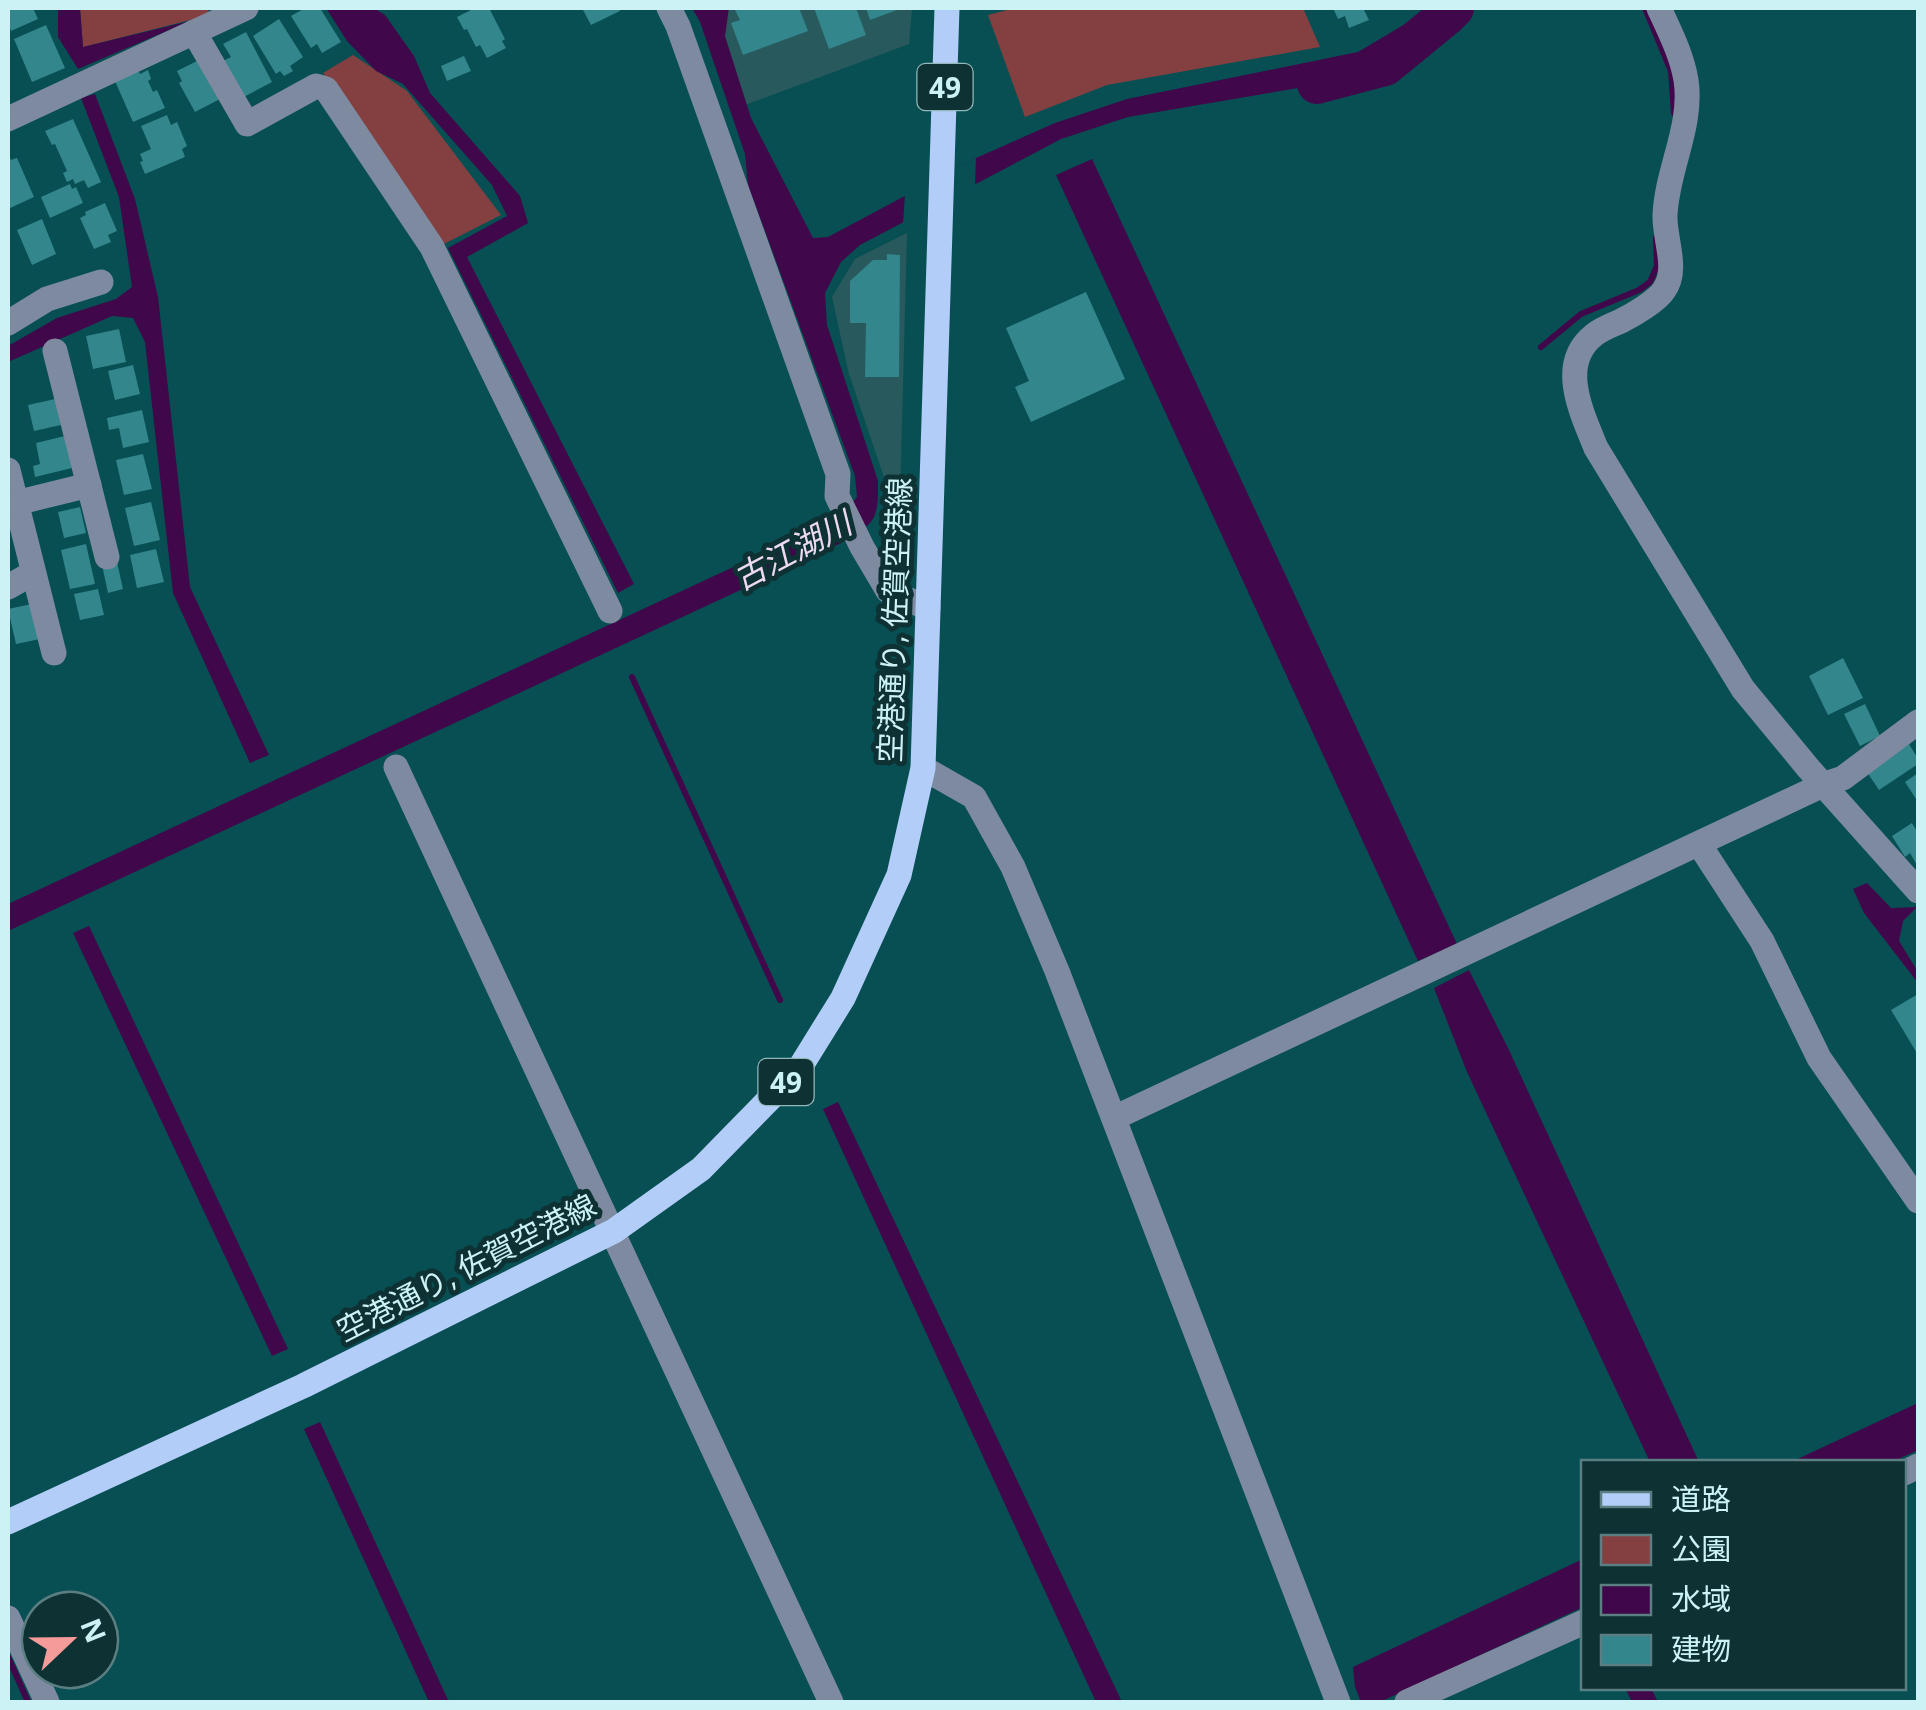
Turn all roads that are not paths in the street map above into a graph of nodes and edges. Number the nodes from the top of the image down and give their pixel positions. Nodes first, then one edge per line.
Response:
1 (246, 8) edge
2 (669, 8) edge
3 (948, 8) edge
4 (1660, 8) edge
5 (219, 13) edge
6 (194, 32) junction
7 (8, 119) edge
8 (101, 282) dead end
9 (8, 323) edge
10 (56, 351) dead end
11 (8, 470) edge
12 (89, 485) junction
13 (16, 502) junction
14 (107, 557) dead end
15 (33, 573) junction
16 (8, 587) edge
17 (928, 608) junction
18 (610, 611) dead end
19 (54, 653) dead end
20 (1918, 722) edge
21 (396, 767) dead end
22 (924, 768) junction
23 (1825, 784) junction
24 (1699, 844) junction
25 (1918, 891) edge
26 (1114, 1118) junction
27 (1918, 1201) edge
28 (614, 1231) junction
29 (8, 1522) edge
30 (8, 1618) edge
31 (1581, 1623) edge
32 (47, 1702) edge
33 (831, 1702) edge
34 (1338, 1702) edge
35 (1407, 1702) edge

1 - 5 street
2 - 17 street
3 - 17 main road, 空港通り, 佐賀空港線 / 49
4 - 23 street
5 - 6 street
6 - 7 street
6 - 18 street
8 - 9 street
10 - 12 street
11 - 13 street
12 - 13 street
12 - 14 street
13 - 15 street
15 - 16 street
15 - 19 street
17 - 22 main road, 空港通り, 佐賀空港線 / 49
20 - 23 street
21 - 28 street
22 - 26 street
22 - 28 main road, 空港通り, 佐賀空港線 / 49
23 - 24 street
23 - 25 street
24 - 26 street
24 - 27 street
26 - 34 street
28 - 29 main road, 空港通り, 佐賀空港線 / 49
28 - 33 street
30 - 32 street
31 - 35 street

